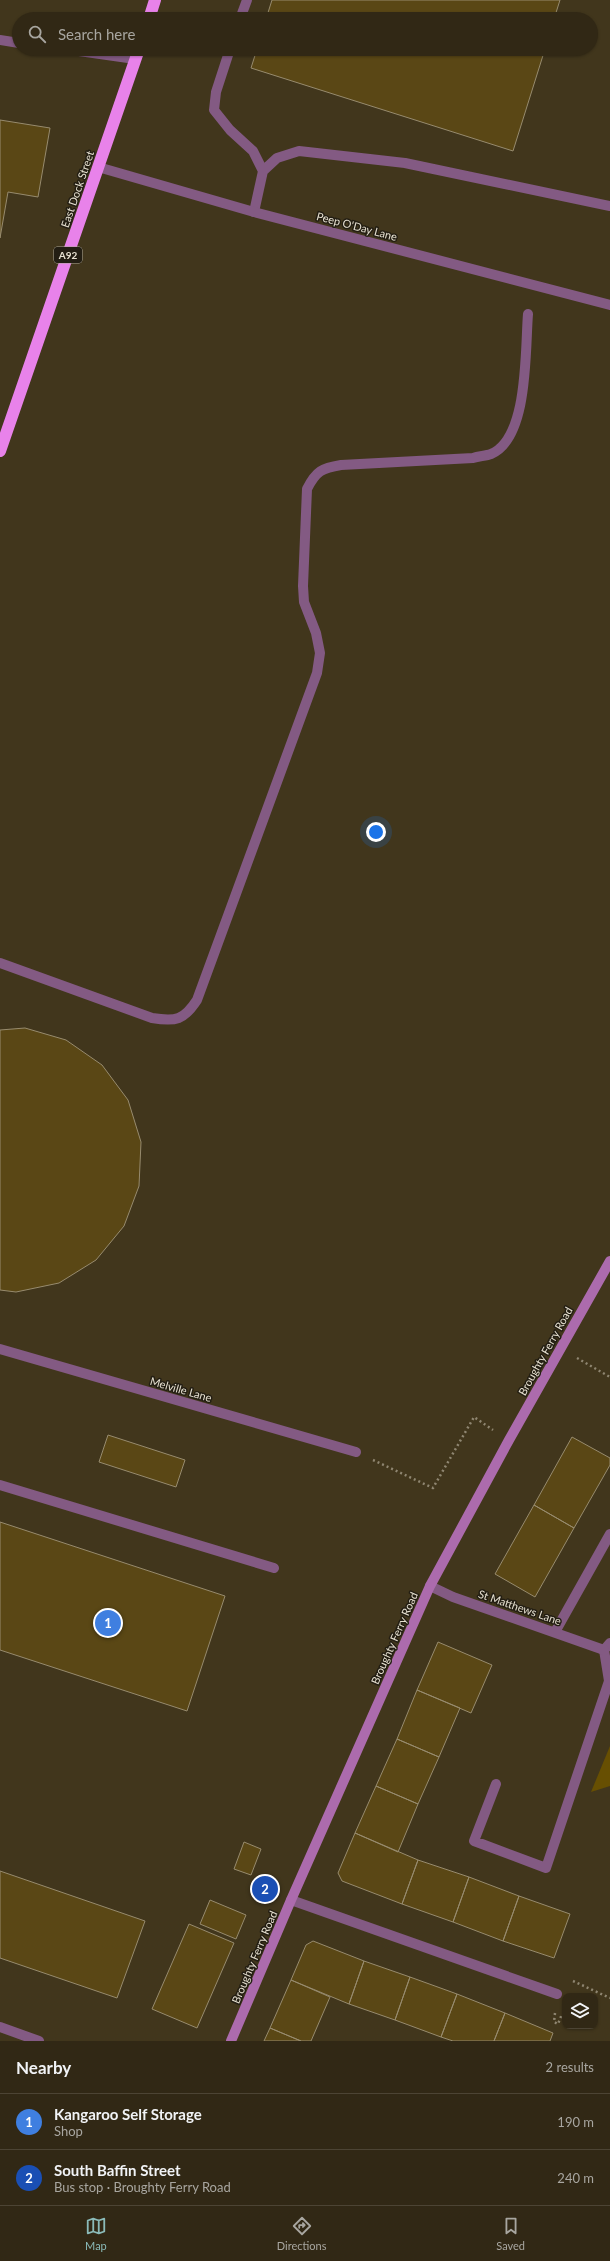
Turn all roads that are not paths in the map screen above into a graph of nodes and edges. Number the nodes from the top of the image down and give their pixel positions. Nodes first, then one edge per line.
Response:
1 (155, 0) edge
2 (247, 0) edge
3 (151, 12) edge
4 (243, 12) edge
5 (0, 40) edge
6 (12, 42) edge
7 (136, 56) edge
8 (228, 56) edge
9 (98, 167) junction
10 (263, 171) junction
11 (610, 206) edge
12 (254, 212) junction
13 (610, 305) edge
14 (528, 314) dead end
15 (0, 451) edge
16 (0, 963) edge
17 (610, 1261) edge
18 (0, 1349) edge
19 (356, 1452) road end
20 (0, 1485) edge
21 (610, 1534) edge
22 (274, 1568) dead end
23 (430, 1586) junction
24 (555, 1632) junction
25 (607, 1646) edge
26 (496, 1784) dead end
27 (291, 1900) junction
28 (557, 1994) dead end
29 (0, 2027) edge
30 (38, 2041) edge
31 (231, 2041) edge

1 - 3 highway
2 - 4 street
5 - 6 street
7 - 9 highway, East Dock Street / A92
8 - 10 street
9 - 12 street, Peep O'Day Lane
9 - 15 highway, East Dock Street / A92
10 - 11 street
10 - 12 street
12 - 13 street, Peep O'Day Lane
14 - 16 street
17 - 23 street, Broughty Ferry Road
18 - 19 street, Melville Lane
20 - 22 street
21 - 24 street
23 - 24 street, St Matthews Lane
23 - 27 street, Broughty Ferry Road
24 - 25 street, St Matthews Lane
25 - 26 street
27 - 28 street
27 - 31 street, Broughty Ferry Road
29 - 30 street

